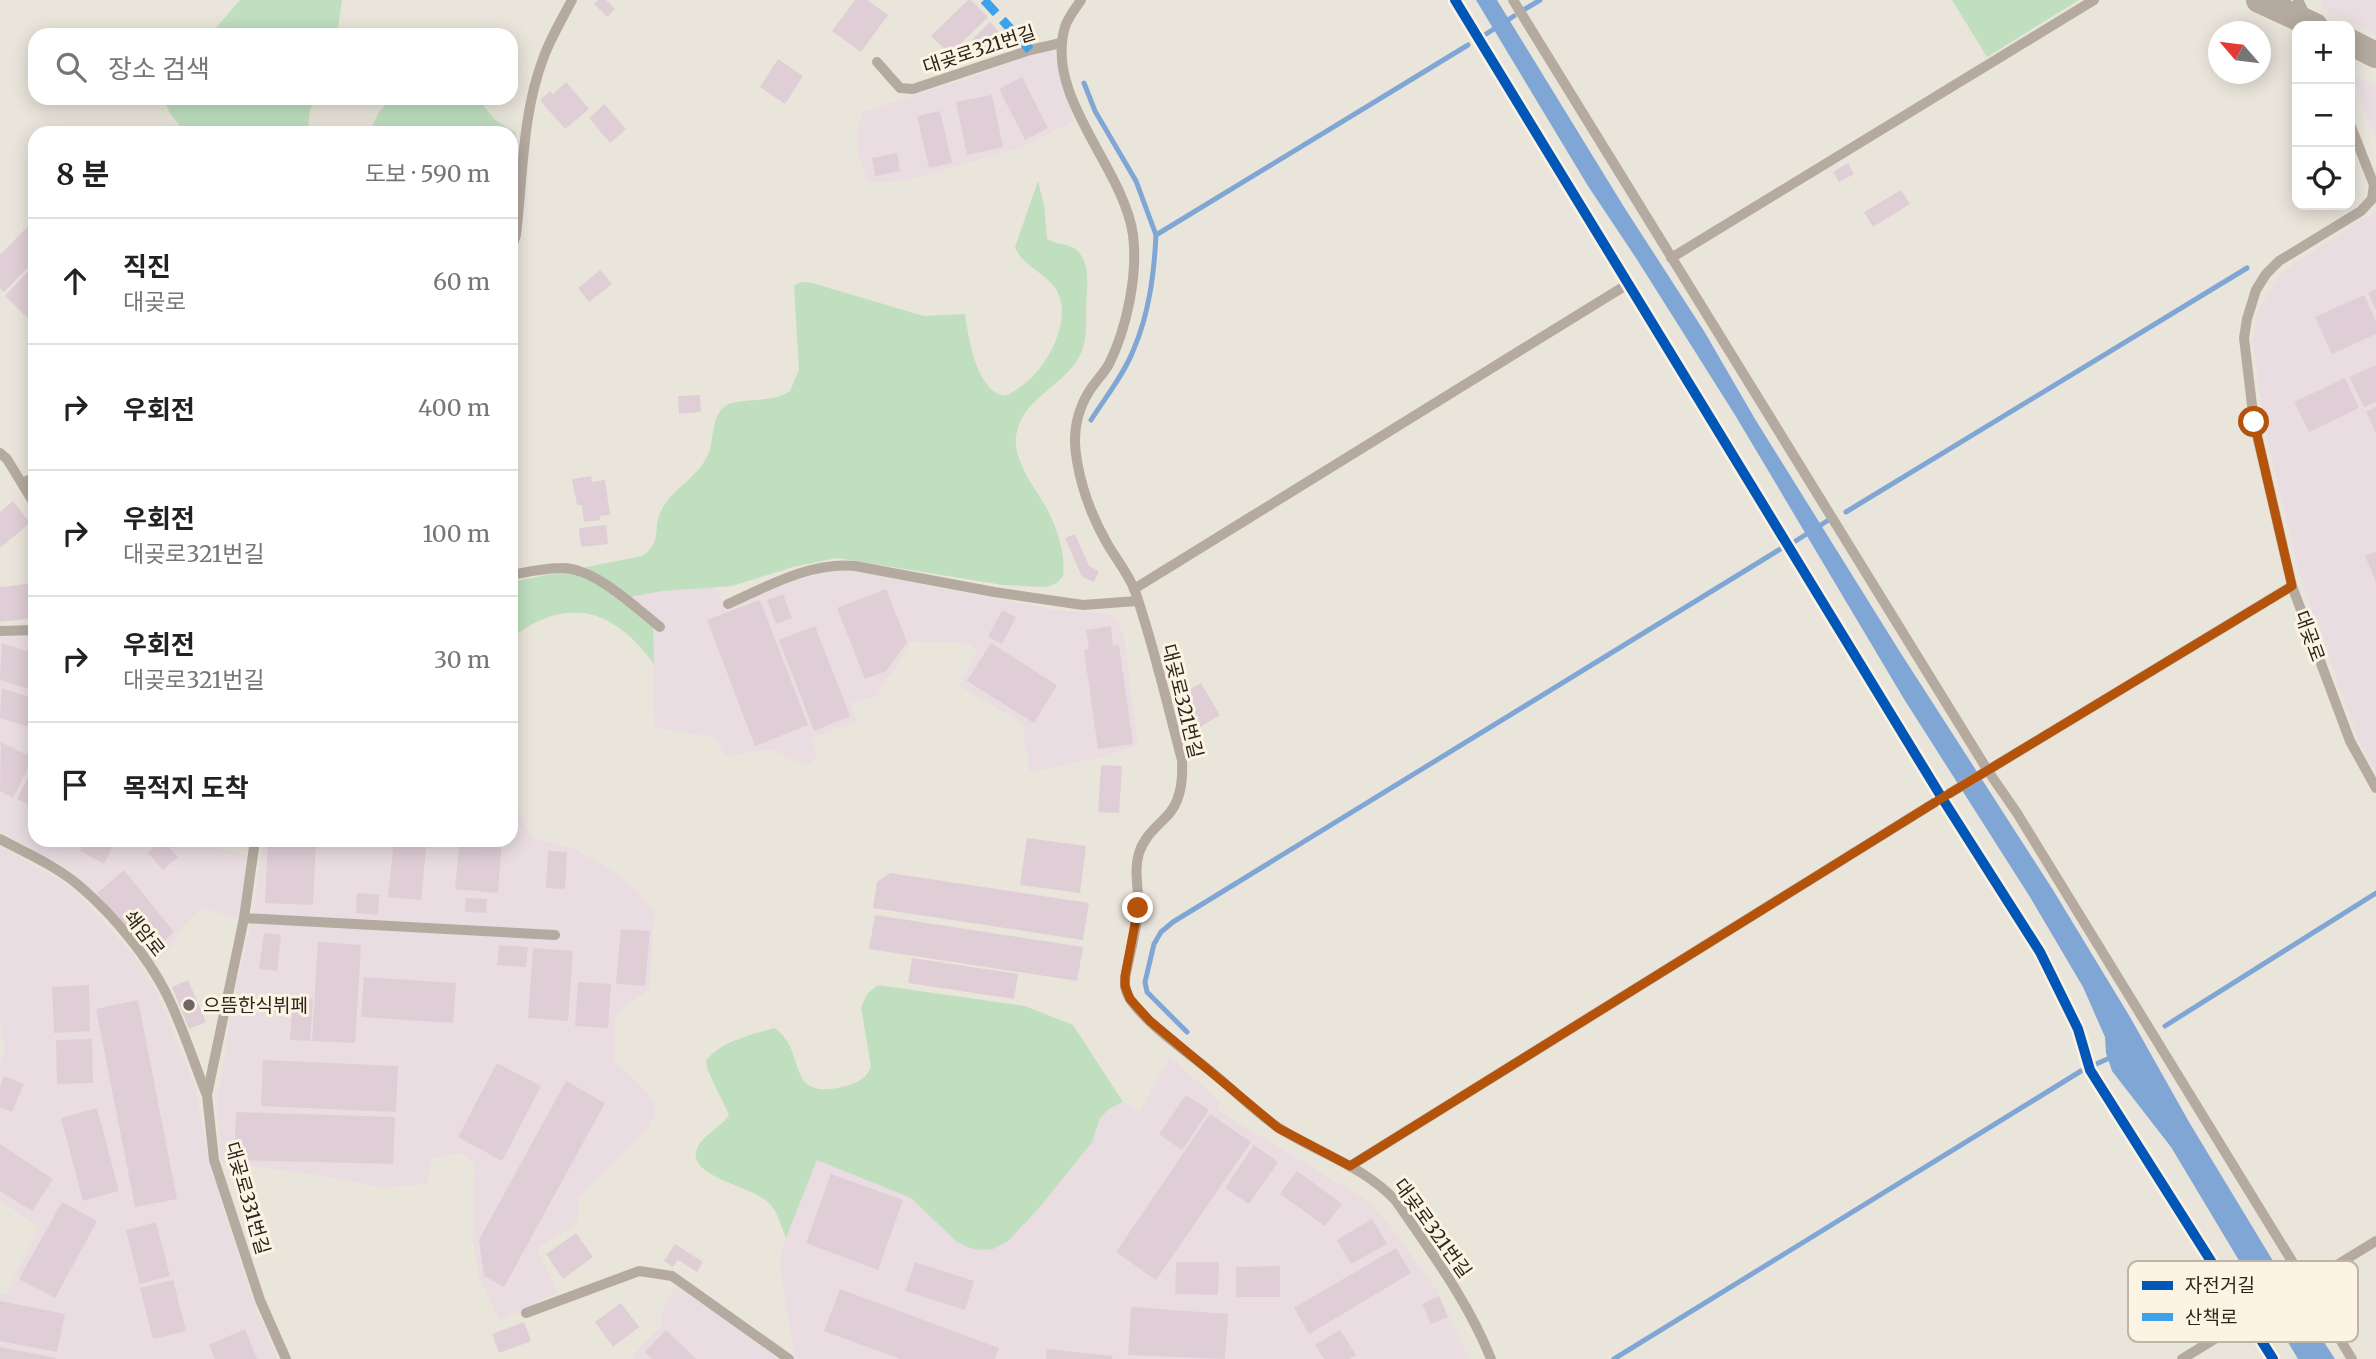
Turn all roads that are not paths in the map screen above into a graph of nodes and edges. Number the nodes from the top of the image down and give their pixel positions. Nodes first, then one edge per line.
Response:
1 (572, 0) edge
2 (1081, 0) edge
3 (1455, 0) edge
4 (1513, 0) edge
5 (2094, 0) edge
6 (2259, 0) edge
7 (2306, 13) edge
8 (1061, 43) junction
9 (2355, 44) edge
10 (2376, 55) edge
11 (877, 62) dead end
12 (2355, 137) edge
13 (518, 216) edge
14 (1671, 258) junction
15 (1628, 284) junction
16 (0, 453) edge
17 (28, 480) edge
18 (22, 483) junction
19 (28, 493) edge
20 (518, 574) edge
21 (2292, 586) junction
22 (1134, 589) junction
23 (1137, 601) junction
24 (728, 604) dead end
25 (660, 627) dead end
26 (28, 630) edge
27 (0, 631) edge
28 (1988, 771) junction
29 (2376, 788) edge
30 (1942, 798) junction
31 (0, 839) edge
32 (254, 847) edge
33 (244, 918) junction
34 (555, 935) dead end
35 (208, 1095) junction
36 (1350, 1166) junction
37 (2376, 1241) edge
38 (2212, 1261) edge
39 (2292, 1261) edge
40 (2343, 1261) edge
41 (526, 1313) dead end
42 (2210, 1342) edge
43 (2263, 1342) edge
44 (2342, 1342) edge
45 (286, 1359) edge
46 (789, 1359) edge
47 (1491, 1359) edge
48 (2182, 1359) edge
49 (2273, 1359) edge
50 (2352, 1359) edge

1 - 13 lane
2 - 8 lane, 대곶로321번길
3 - 15 lane
4 - 14 lane
5 - 14 lane
6 - 7 street
8 - 11 lane, 대곶로321번길
8 - 22 lane, 대곶로321번길
9 - 10 street
12 - 21 lane, 대곶로
14 - 28 lane
15 - 22 lane
15 - 30 lane
16 - 18 lane
17 - 18 lane
18 - 19 lane
20 - 25 lane
21 - 28 lane
21 - 29 lane, 대곶로
22 - 23 lane, 대곶로321번길
23 - 24 lane
23 - 36 lane, 대곶로321번길
26 - 27 lane
28 - 30 lane
28 - 39 lane
30 - 36 lane
30 - 38 lane
31 - 35 lane, 쇄암로
32 - 33 lane, 대곶로331번길
33 - 34 lane
33 - 35 lane, 대곶로331번길
35 - 45 lane, 대곶로331번길
36 - 47 lane, 대곶로321번길
37 - 40 lane
41 - 46 lane
42 - 48 lane
43 - 49 lane
44 - 50 lane

